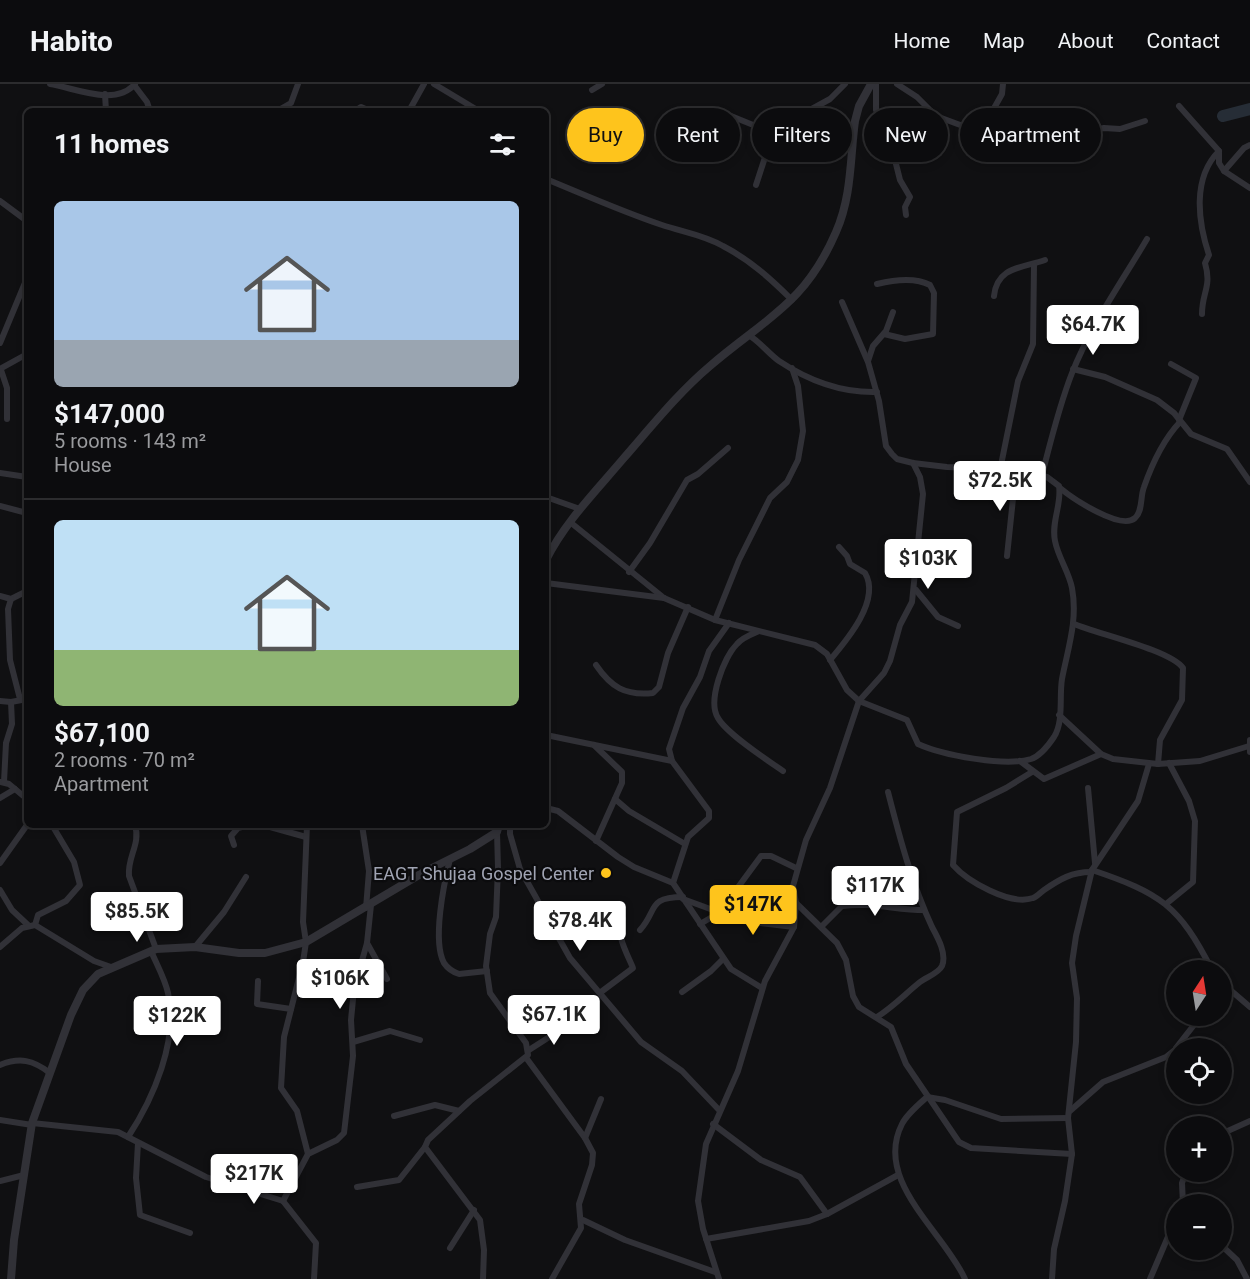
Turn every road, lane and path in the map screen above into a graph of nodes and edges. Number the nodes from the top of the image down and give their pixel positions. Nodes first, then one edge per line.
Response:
1 (50, 84) edge
2 (298, 84) edge
3 (424, 84) edge
4 (434, 84) edge
5 (602, 84) edge
6 (845, 84) edge
7 (871, 84) edge
8 (876, 84) edge
9 (897, 84) edge
10 (1003, 84) edge
11 (135, 85) edge
12 (592, 90) dead end
13 (105, 94) junction
14 (1179, 106) dead end
15 (106, 108) edge
16 (149, 108) edge
17 (282, 108) edge
18 (411, 108) edge
19 (474, 108) edge
20 (814, 108) edge
21 (994, 108) edge
22 (1145, 121) dead end
23 (960, 124) edge
24 (1101, 130) edge
25 (1250, 146) edge
26 (1219, 151) junction
27 (764, 162) edge
28 (1224, 171) junction
29 (549, 180) edge
30 (756, 185) dead end
31 (1250, 188) edge
32 (0, 201) edge
33 (906, 214) dead end
34 (24, 219) edge
35 (1147, 239) dead end
36 (1045, 260) dead end
37 (1034, 265) junction
38 (877, 284) dead end
39 (24, 285) edge
40 (994, 296) dead end
41 (792, 300) junction
42 (842, 302) dead end
43 (893, 312) dead end
44 (1202, 314) dead end
45 (884, 334) junction
46 (750, 336) junction
47 (0, 343) edge
48 (24, 356) edge
49 (868, 362) junction
50 (1171, 364) dead end
51 (792, 368) junction
52 (1073, 369) junction
53 (1, 370) edge
54 (877, 392) junction
55 (7, 419) dead end
56 (1180, 421) junction
57 (728, 448) dead end
58 (913, 463) junction
59 (1000, 470) junction
60 (1016, 470) junction
61 (0, 473) edge
62 (1042, 475) junction
63 (24, 477) edge
64 (1250, 482) edge
65 (1059, 488) junction
66 (549, 498) edge
67 (0, 506) edge
68 (580, 509) junction
69 (24, 512) edge
70 (570, 522) junction
71 (839, 547) dead end
72 (549, 554) edge
73 (1007, 555) dead end
74 (629, 572) junction
75 (549, 584) edge
76 (916, 590) junction
77 (24, 592) edge
78 (0, 596) edge
79 (11, 598) junction
80 (664, 598) junction
81 (688, 608) junction
82 (715, 620) junction
83 (729, 623) junction
84 (1074, 624) junction
85 (958, 626) dead end
86 (757, 632) junction
87 (830, 660) junction
88 (596, 665) dead end
89 (24, 699) edge
90 (0, 701) edge
91 (859, 701) junction
92 (11, 702) junction
93 (1059, 714) junction
94 (549, 736) edge
95 (593, 744) junction
96 (1250, 746) edge
97 (1101, 754) junction
98 (672, 761) junction
99 (1020, 761) junction
100 (1169, 763) junction
101 (1149, 764) junction
102 (1158, 764) junction
103 (783, 771) dead end
104 (1032, 772) junction
105 (2, 782) edge
106 (1088, 788) dead end
107 (15, 789) junction
108 (888, 792) dead end
109 (24, 796) edge
110 (0, 798) edge
111 (615, 799) junction
112 (549, 808) edge
113 (25, 828) edge
114 (54, 828) edge
115 (136, 828) edge
116 (238, 828) edge
117 (274, 828) edge
118 (306, 828) edge
119 (362, 828) edge
120 (498, 828) edge
121 (510, 828) edge
122 (306, 837) junction
123 (597, 841) junction
124 (685, 844) junction
125 (234, 845) dead end
126 (450, 859) junction
127 (0, 863) edge
128 (796, 868) junction
129 (1093, 869) junction
130 (246, 877) dead end
131 (673, 883) junction
132 (0, 890) edge
133 (683, 898) junction
134 (2, 899) edge
135 (796, 903) junction
136 (1166, 904) junction
137 (369, 907) junction
138 (924, 910) junction
139 (719, 913) junction
140 (623, 919) dead end
141 (700, 924) junction
142 (32, 925) junction
143 (822, 926) junction
144 (794, 927) junction
145 (640, 930) dead end
146 (306, 942) junction
147 (367, 943) junction
148 (2, 944) edge
149 (195, 947) junction
150 (154, 950) junction
151 (723, 958) junction
152 (1206, 960) edge
153 (111, 967) junction
154 (487, 971) junction
155 (387, 979) dead end
156 (258, 981) dead end
157 (762, 988) junction
158 (1232, 991) edge
159 (601, 992) junction
160 (682, 992) dead end
161 (1250, 1007) edge
162 (291, 1009) junction
163 (878, 1017) junction
164 (568, 1025) dead end
165 (1193, 1026) edge
166 (1184, 1038) edge
167 (420, 1040) dead end
168 (353, 1042) junction
169 (529, 1050) junction
170 (1166, 1057) edge
171 (527, 1059) junction
172 (0, 1065) edge
173 (50, 1073) junction
174 (927, 1097) junction
175 (601, 1099) dead end
176 (459, 1111) junction
177 (720, 1111) junction
178 (1069, 1114) junction
179 (394, 1116) dead end
180 (0, 1120) edge
181 (1250, 1121) edge
182 (32, 1124) junction
183 (713, 1124) junction
184 (1232, 1129) edge
185 (128, 1137) junction
186 (585, 1138) junction
187 (138, 1143) junction
188 (425, 1147) junction
189 (308, 1154) junction
190 (1071, 1154) junction
191 (24, 1175) junction
192 (898, 1175) junction
193 (0, 1181) edge
194 (357, 1187) dead end
195 (283, 1201) junction
196 (474, 1210) junction
197 (827, 1214) junction
198 (583, 1220) junction
199 (190, 1233) dead end
200 (706, 1239) junction
201 (1166, 1241) edge
202 (450, 1248) dead end
203 (1232, 1255) edge
204 (716, 1272) junction
205 (11, 1279) edge
206 (314, 1279) edge
207 (483, 1279) edge
208 (552, 1279) edge
209 (719, 1279) edge
210 (965, 1279) edge
211 (1052, 1279) edge
212 (1150, 1279) edge
213 (1247, 1279) edge

1 - 13 street
2 - 17 street
3 - 18 street
4 - 19 street
5 - 12 street
6 - 20 street
7 - 41 street
8 - 33 street
9 - 23 street
10 - 21 street
11 - 13 street
11 - 16 street
13 - 15 street
14 - 26 street
22 - 24 street
25 - 28 street
26 - 28 street
26 - 44 street
27 - 30 street
28 - 31 street
29 - 41 street
32 - 34 street
35 - 52 street
36 - 37 street
37 - 40 street
37 - 59 street
38 - 45 street
39 - 47 street
41 - 46 street
42 - 49 street
43 - 45 street
45 - 49 street
46 - 51 street
46 - 68 street
48 - 53 street
49 - 54 street
50 - 56 street
51 - 54 street
51 - 82 street
52 - 56 street
52 - 62 street
53 - 55 street
54 - 58 street
56 - 64 street
56 - 65 street
57 - 74 street
58 - 59 street
58 - 76 street
59 - 60 street
60 - 62 street
60 - 73 street
61 - 63 street
62 - 65 street
65 - 84 street
66 - 68 street
67 - 69 street
68 - 70 street
70 - 72 street
70 - 74 street
71 - 87 street
74 - 80 street
75 - 80 street
76 - 85 street
76 - 91 street
77 - 79 street
78 - 79 street
79 - 89 street
80 - 81 street
81 - 82 street
81 - 88 street
82 - 83 street
83 - 86 street
83 - 98 street
84 - 93 street
84 - 102 street
86 - 87 street
86 - 103 street
87 - 91 street
89 - 92 street
90 - 92 street
91 - 99 street
91 - 128 street
92 - 105 street
93 - 97 street
93 - 99 street
94 - 95 street
95 - 98 street
95 - 111 street
96 - 100 street
97 - 101 street
97 - 104 street
98 - 124 street
99 - 104 street
100 - 102 street
100 - 136 street
101 - 102 street
101 - 129 street
104 - 129 street
105 - 107 street
106 - 129 street
107 - 109 street
107 - 110 street
108 - 138 street
111 - 123 street
111 - 124 street
112 - 123 street
113 - 127 street
114 - 142 street
115 - 150 street
116 - 125 street
117 - 122 street
118 - 122 street
119 - 137 street
120 - 126 street
120 - 154 street
121 - 159 street
122 - 146 street
123 - 131 street
124 - 131 street
126 - 137 street
126 - 154 street
128 - 135 street
128 - 139 street
129 - 136 street
129 - 178 street
130 - 149 street
131 - 133 street
132 - 134 street
133 - 139 street
133 - 141 street
133 - 145 street
134 - 142 street
135 - 143 street
135 - 144 street
136 - 152 street
137 - 146 street
137 - 147 street
138 - 143 street
138 - 163 street
139 - 141 street
139 - 144 street
140 - 159 street
141 - 151 street
142 - 148 street
142 - 153 street
143 - 163 street
144 - 157 street
146 - 149 street
146 - 162 street
147 - 155 street
147 - 168 street
149 - 150 street
150 - 153 street
150 - 185 street
151 - 157 street
151 - 160 street
153 - 173 street
154 - 169 street
156 - 162 street
157 - 177 street
158 - 161 street
159 - 177 street
162 - 189 street
163 - 174 street
164 - 169 street
165 - 166 street
167 - 168 street
168 - 189 street
169 - 171 street
170 - 178 street
171 - 176 street
171 - 186 street
172 - 173 street
173 - 182 street
174 - 178 street
174 - 190 street
174 - 192 street
175 - 186 street
176 - 179 street
176 - 188 street
177 - 183 street
178 - 190 street
180 - 182 street
181 - 184 street
182 - 185 street
182 - 191 street
183 - 197 street
183 - 200 street
185 - 187 street
186 - 198 street
187 - 195 street
187 - 199 street
188 - 194 street
188 - 196 street
189 - 195 street
190 - 211 street
191 - 193 street
191 - 205 street
192 - 197 street
192 - 210 street
195 - 206 street
196 - 202 street
196 - 207 street
197 - 200 street
198 - 204 street
198 - 208 street
200 - 204 street
201 - 212 street
203 - 213 street
204 - 209 street

